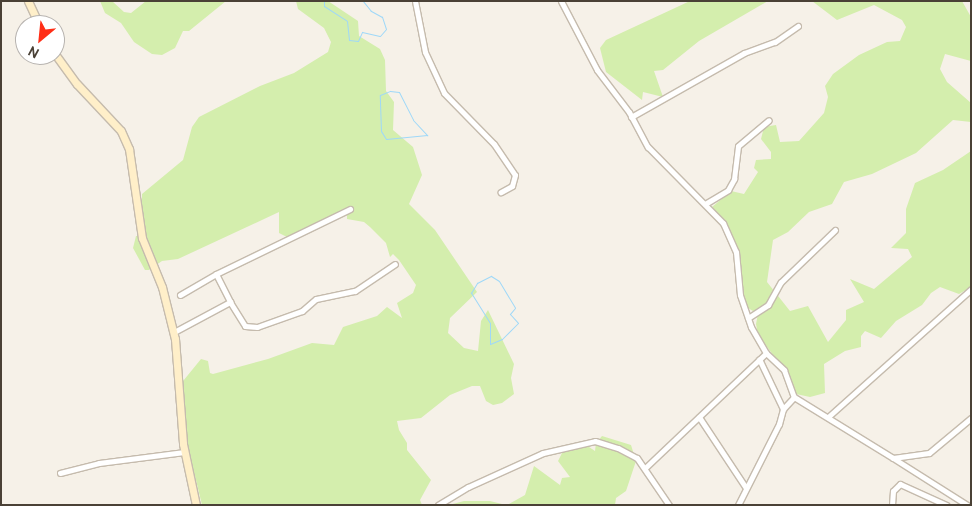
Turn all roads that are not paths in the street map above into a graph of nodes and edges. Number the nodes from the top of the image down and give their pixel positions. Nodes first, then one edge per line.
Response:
1 (28, 1) edge
2 (415, 1) edge
3 (561, 1) edge
4 (34, 15) edge
5 (798, 26) dead end
6 (64, 65) edge
7 (631, 117) junction
8 (769, 120) dead end
9 (501, 192) dead end
10 (705, 204) junction
11 (350, 209) dead end
12 (835, 230) dead end
13 (395, 264) dead end
14 (216, 274) junction
15 (971, 289) edge
16 (180, 295) dead end
17 (230, 302) junction
18 (748, 318) junction
19 (174, 332) junction
20 (766, 353) junction
21 (759, 359) junction
22 (794, 397) junction
23 (783, 409) junction
24 (699, 417) junction
25 (828, 417) junction
26 (971, 418) edge
27 (184, 452) junction
28 (893, 458) junction
29 (645, 468) junction
30 (60, 473) dead end
31 (746, 488) junction
32 (196, 505) edge
33 (438, 505) edge
34 (669, 505) edge
35 (738, 505) edge
36 (892, 505) edge
37 (946, 505) edge
38 (967, 505) edge

1 - 4 street
2 - 9 street
3 - 7 street
5 - 7 street
6 - 19 street
7 - 10 street
8 - 10 street
10 - 18 street
11 - 14 street
12 - 18 street
13 - 17 street
14 - 16 street
14 - 17 street
15 - 25 street
17 - 19 street
18 - 20 street
19 - 27 street
20 - 21 street
20 - 22 street
21 - 23 street
21 - 24 street
22 - 23 street
22 - 25 street
23 - 31 street
24 - 29 street
24 - 31 street
25 - 28 street
26 - 28 street
27 - 30 street
27 - 32 street
28 - 38 street
29 - 33 street
29 - 34 street
31 - 35 street
36 - 37 street

